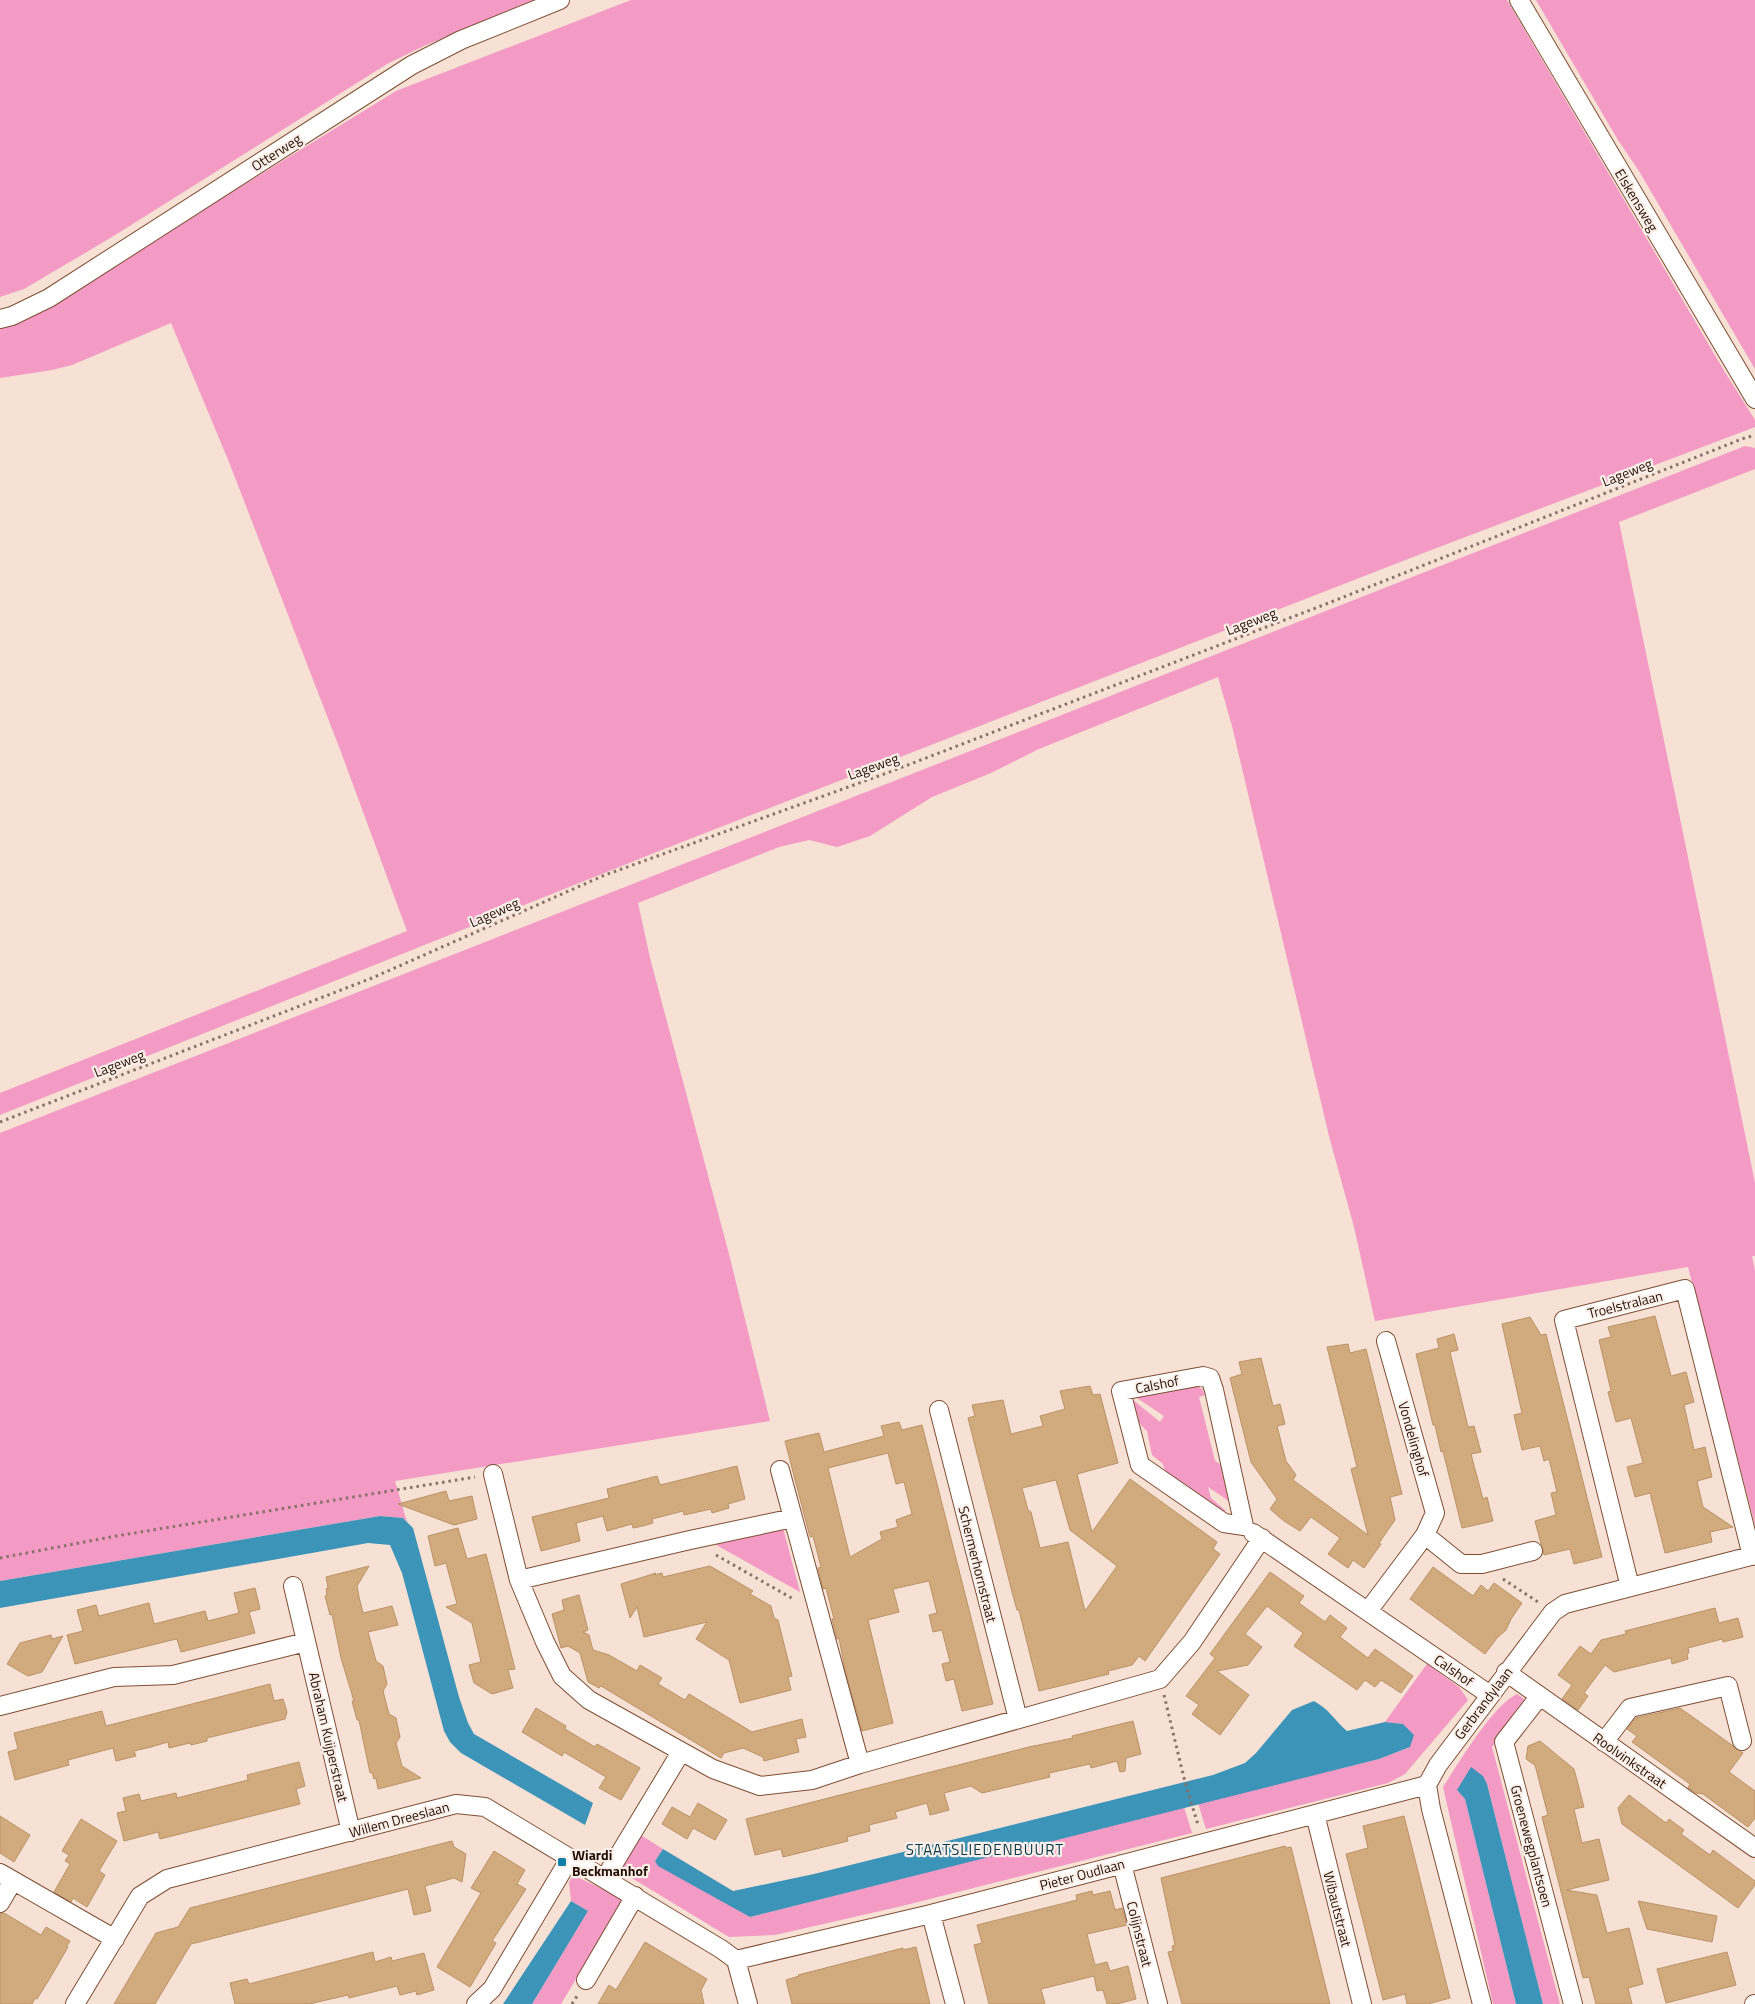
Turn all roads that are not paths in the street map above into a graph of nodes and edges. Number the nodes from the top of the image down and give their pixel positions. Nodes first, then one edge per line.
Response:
1 (560, 0) edge
2 (1519, 0) edge
3 (0, 319) edge
4 (1755, 399) edge
5 (1386, 1341) dead end
6 (939, 1410) dead end
7 (780, 1470) dead end
8 (493, 1474) road end
9 (793, 1518) junction
10 (1244, 1526) junction
11 (1425, 1535) junction
12 (1262, 1538) junction
13 (1533, 1551) dead end
14 (1754, 1556) edge
15 (519, 1580) junction
16 (292, 1586) dead end
17 (1630, 1587) junction
18 (1368, 1611) junction
19 (306, 1642) junction
20 (1506, 1672) junction
21 (1490, 1695) junction
22 (1539, 1697) junction
23 (0, 1706) edge
24 (1018, 1719) junction
25 (1742, 1741) dead end
26 (1604, 1742) junction
27 (681, 1752) junction
28 (860, 1764) junction
29 (1427, 1785) junction
30 (1315, 1814) junction
31 (351, 1832) junction
32 (1755, 1848) edge
33 (570, 1858) junction
34 (1122, 1864) junction
35 (6, 1877) edge
36 (605, 1878) junction
37 (635, 1896) junction
38 (0, 1903) edge
39 (931, 1914) junction
40 (115, 1939) junction
41 (736, 1960) junction
42 (586, 1980) dead end
43 (75, 2004) edge
44 (476, 2004) edge
45 (748, 2004) edge
46 (955, 2004) edge
47 (1158, 2004) edge
48 (1362, 2004) edge
49 (1482, 2004) edge
50 (1573, 2004) edge

1 - 3 street, Otterweg
2 - 4 street, Elskensweg
5 - 11 street, Vondelinghof
6 - 24 street, Schermerhornstraat
7 - 9 street
8 - 15 street
9 - 15 street
9 - 28 street
10 - 10 street, Calshof
10 - 12 street, Calshof
11 - 13 street
11 - 18 street, Vondelinghof
12 - 18 street, Calshof
12 - 24 street
14 - 17 street, Gerbrandylaan
14 - 17 street, Troelstralaan
15 - 27 street
16 - 19 street, Abraham Kuijperstraat
17 - 20 street, Gerbrandylaan
18 - 21 street, Calshof
19 - 23 street
19 - 31 street, Abraham Kuijperstraat
20 - 21 street, Gerbrandylaan
20 - 22 street, Roolvinkstraat
21 - 29 street, Gerbrandylaan
22 - 26 street, Roolvinkstraat
22 - 50 street, Groenewegplantsoen
24 - 28 street
25 - 26 street
26 - 32 street, Roolvinkstraat
27 - 28 street
27 - 36 street
29 - 30 street, Pieter Oudlaan
29 - 49 street
30 - 34 street, Pieter Oudlaan
30 - 48 street, Wibautstraat
31 - 33 street, Willem Dreeslaan
31 - 40 street, Willem Dreeslaan
33 - 36 street, Willem Dreeslaan
33 - 44 street
34 - 39 street, Pieter Oudlaan
34 - 47 street, Colijnstraat
35 - 38 street
35 - 40 street
36 - 37 street, Willem Dreeslaan
37 - 41 street, Willem Dreeslaan
37 - 42 street
39 - 41 street, Pieter Oudlaan
39 - 46 street
40 - 43 street, Willem Dreeslaan
41 - 45 street

